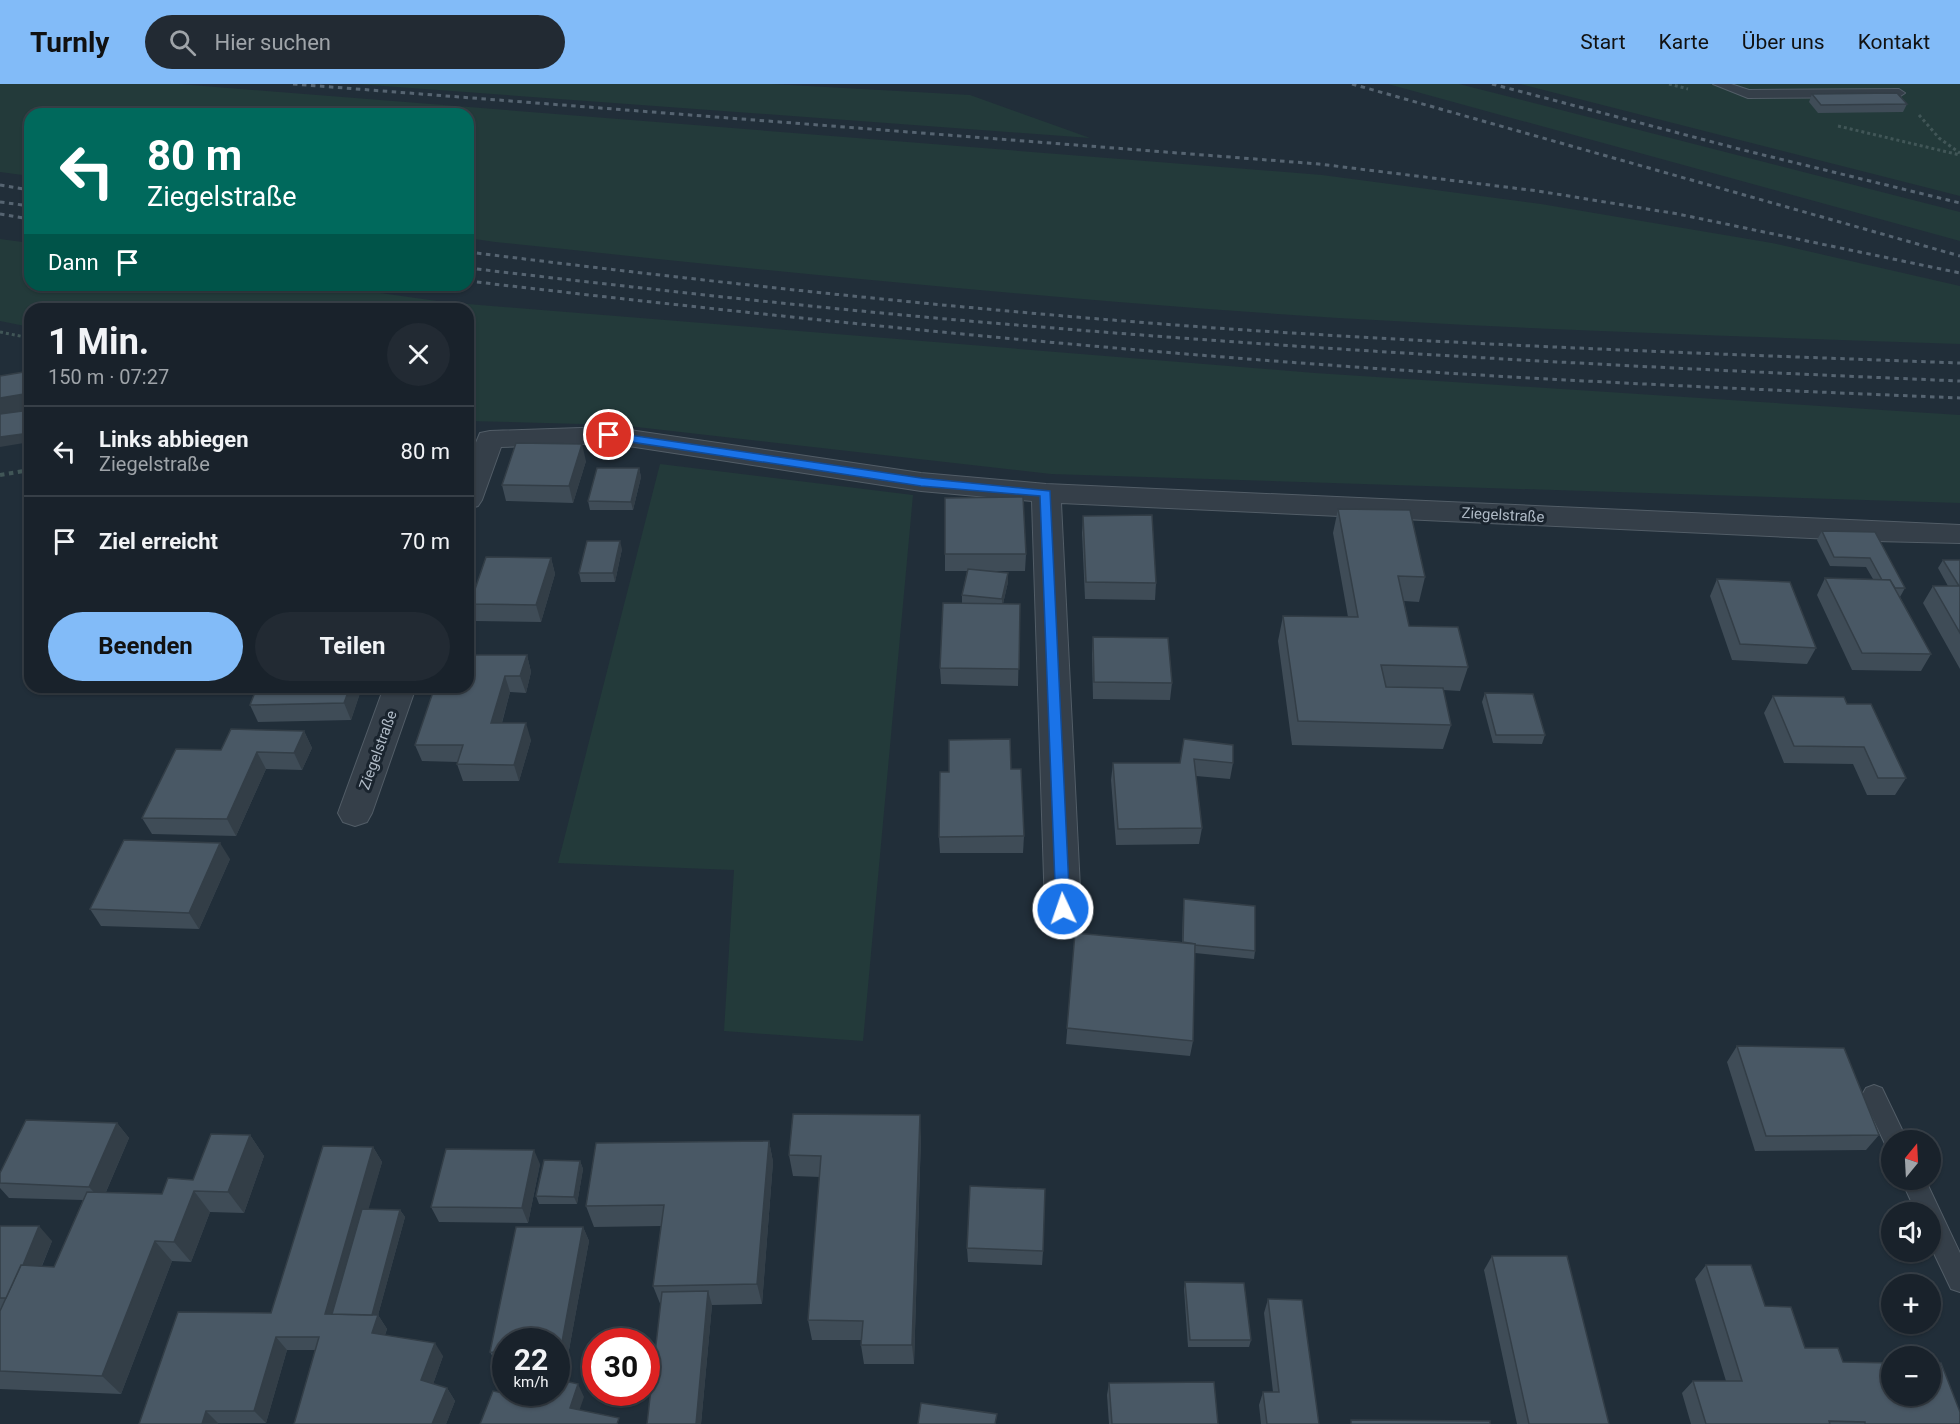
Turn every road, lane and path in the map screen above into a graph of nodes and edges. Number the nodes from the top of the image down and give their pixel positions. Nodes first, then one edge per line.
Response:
1 (1719, 84) edge
2 (1895, 89) edge
3 (1960, 153) edge
4 (0, 332) edge
5 (24, 337) edge
6 (24, 471) edge
7 (0, 475) edge
8 (474, 483) edge
9 (1046, 493) junction
10 (1960, 534) edge
11 (398, 693) edge
12 (355, 813) dead end
13 (1063, 909) dead end
14 (1874, 1095) dead end
15 (1890, 1130) edge
16 (1941, 1240) edge
17 (1960, 1280) edge

1 - 2 lane
2 - 3 path
4 - 5 path
6 - 7 path
8 - 9 street, Ziegelstraße
9 - 10 street, Ziegelstraße
9 - 13 street
11 - 12 street, Ziegelstraße
14 - 15 lane
16 - 17 lane

